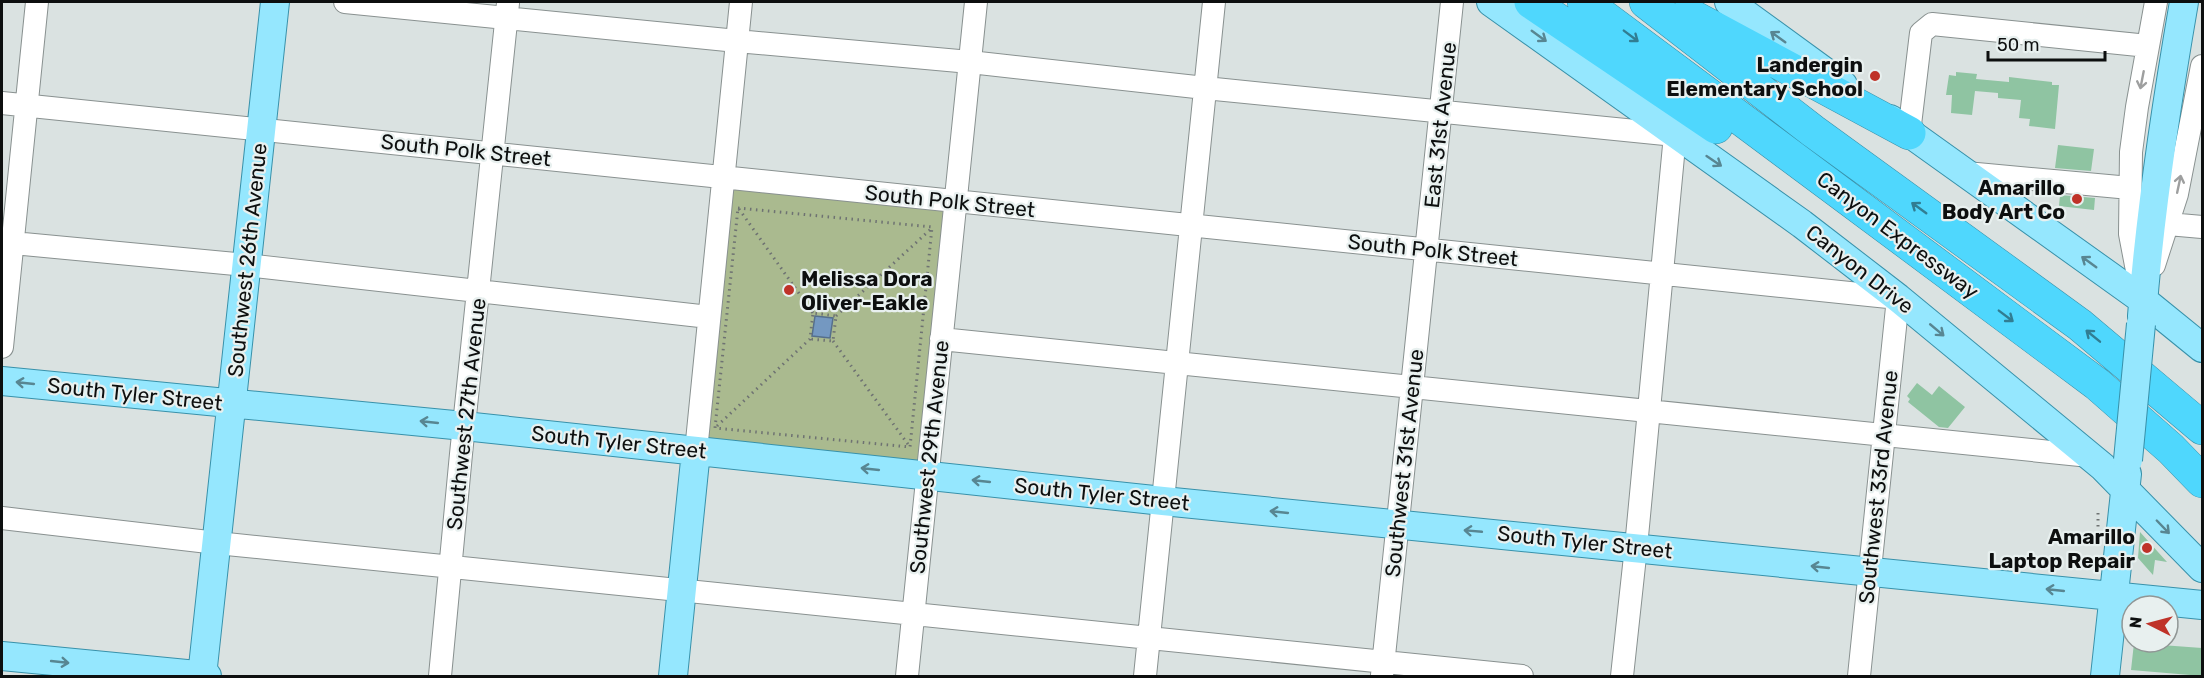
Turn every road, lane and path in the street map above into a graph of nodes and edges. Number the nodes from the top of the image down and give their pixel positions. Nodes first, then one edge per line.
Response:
1 (37, 2) edge
2 (275, 2) edge
3 (345, 2) edge
4 (741, 2) edge
5 (976, 2) edge
6 (1214, 2) edge
7 (1452, 2) edge
8 (1491, 2) edge
9 (1531, 2) edge
10 (1584, 2) edge
11 (1646, 2) edge
12 (1664, 2) edge
13 (1729, 2) edge
14 (2156, 2) edge
15 (2184, 2) edge
16 (507, 9) edge
17 (737, 41) junction
18 (2148, 46) junction
19 (970, 62) junction
20 (2202, 66) edge
21 (1205, 88) junction
22 (2, 103) edge
23 (2199, 103) edge
24 (26, 106) junction
25 (1441, 112) junction
26 (260, 130) junction
27 (1909, 133) junction
28 (1675, 135) junction
29 (494, 153) junction
30 (1966, 173) junction
31 (723, 178) junction
32 (2130, 188) junction
33 (955, 202) junction
34 (738, 208) junction
35 (2168, 224) junction
36 (1191, 226) junction
37 (932, 227) junction
38 (1887, 227) junction
39 (2202, 227) edge
40 (7, 242) edge
41 (1427, 249) junction
42 (246, 265) junction
43 (1661, 275) junction
44 (478, 292) junction
45 (1898, 298) junction
46 (2142, 312) junction
47 (813, 313) junction
48 (836, 316) junction
49 (709, 317) junction
50 (810, 339) junction
51 (941, 339) junction
52 (833, 341) junction
53 (2, 346) edge
54 (2202, 348) edge
55 (1177, 364) junction
56 (2, 381) edge
57 (1412, 387) junction
58 (232, 403) junction
59 (1648, 413) junction
60 (464, 426) junction
61 (715, 428) junction
62 (2202, 428) edge
63 (1884, 435) junction
64 (910, 447) junction
65 (696, 451) junction
66 (2090, 456) junction
67 (2127, 474) junction
68 (928, 475) junction
69 (2202, 481) edge
70 (1163, 501) junction
71 (2, 518) edge
72 (1398, 524) junction
73 (217, 543) junction
74 (1636, 547) junction
75 (450, 567) junction
76 (2202, 568) edge
77 (1869, 572) junction
78 (682, 590) junction
79 (2114, 596) junction
80 (2202, 605) edge
81 (914, 613) junction
82 (1149, 639) junction
83 (2, 656) edge
84 (1383, 669) edge
85 (202, 676) edge
86 (207, 676) edge
87 (440, 676) edge
88 (673, 676) edge
89 (907, 676) edge
90 (1145, 676) edge
91 (1522, 676) edge
92 (1622, 676) edge
93 (1859, 676) edge
94 (2106, 676) edge

1 - 24 street
2 - 26 main road, Southwest 26th Avenue
3 - 16 street
4 - 17 street
5 - 19 street, Southwest 29th Avenue
6 - 21 street
7 - 25 street, East 31st Avenue
8 -> 28 main road, Canyon Drive
9 - 38 highway
10 -> 38 highway, Canyon Expressway
62 -> 11 highway, Canyon Expressway
12 - 27 highway
27 -> 13 main road
14 - 18 street
15 - 46 main road
16 - 17 street
16 - 29 street, Southwest 27th Avenue
17 - 19 street
17 - 31 street
18 - 27 street
18 -> 32 street
19 - 21 street
19 - 33 street, Southwest 29th Avenue
20 - 23 street
21 - 25 street
21 - 36 street
22 - 24 street, South Polk Street
35 -> 23 street
24 - 26 street, South Polk Street
24 - 40 street
25 - 28 street
25 - 41 street, East 31st Avenue
26 - 29 street, South Polk Street
26 - 42 main road, Southwest 26th Avenue
27 - 30 main road
28 - 43 street
28 -> 45 main road, Canyon Drive
29 - 31 street, South Polk Street
29 - 44 street, Southwest 27th Avenue
30 - 32 street
46 -> 30 main road
31 - 33 street, South Polk Street
31 - 49 street
32 - 46 street
33 - 36 street, South Polk Street
33 - 51 street, Southwest 29th Avenue
34 - 37 path
34 - 47 path
34 - 61 path
35 - 39 street
35 - 46 street
36 - 41 street, South Polk Street
36 - 55 street
37 - 48 path
37 - 64 path
38 -> 69 highway, Canyon Expressway
40 - 42 street
40 - 53 street
41 - 43 street, South Polk Street
41 - 57 street, Southwest 31st Avenue
42 - 44 street
42 - 58 main road, Southwest 26th Avenue
43 - 45 street, South Polk Street
43 - 59 street
44 - 49 street
44 - 60 street, Southwest 27th Avenue
45 - 63 street, Southwest 33rd Avenue
45 -> 66 main road, Canyon Drive
46 - 54 main road
46 - 67 main road, bridge
47 - 48 path
47 - 50 path
48 - 52 path
49 - 65 street
50 - 52 path
50 - 61 path
51 - 55 street
51 - 68 street, Southwest 29th Avenue
52 - 64 path
55 - 57 street
55 - 70 street
58 -> 56 main road, South Tyler Street
57 - 59 street
57 - 72 street, Southwest 31st Avenue
60 -> 58 main road, South Tyler Street
58 - 73 main road, Southwest 26th Avenue
59 - 63 street
59 - 74 street
60 - 65 main road, South Tyler Street
60 - 75 street, Southwest 27th Avenue
61 - 64 path
63 - 66 street
63 - 77 street, Southwest 33rd Avenue
68 -> 65 main road, South Tyler Street
65 - 78 main road
66 - 67 main road, Canyon Drive
67 -> 76 main road, Canyon Drive
67 - 79 main road
70 -> 68 main road, South Tyler Street
68 - 81 street, Southwest 29th Avenue
72 -> 70 main road, South Tyler Street
70 - 82 street
71 - 73 street
74 -> 72 main road, South Tyler Street
72 - 84 street, Southwest 31st Avenue
73 - 75 street
73 - 85 main road, Southwest 26th Avenue
77 -> 74 main road, South Tyler Street
74 - 92 street
75 - 78 street
75 - 87 street, Southwest 27th Avenue
79 -> 77 main road, South Tyler Street
77 - 93 street, Southwest 33rd Avenue
78 - 81 street
78 - 88 main road
79 - 80 main road, South Tyler Street
79 - 94 main road
81 - 82 street
81 - 89 street, Southwest 29th Avenue
82 - 84 street
82 - 90 street
83 -> 85 main road
84 - 91 street
85 - 86 main road

